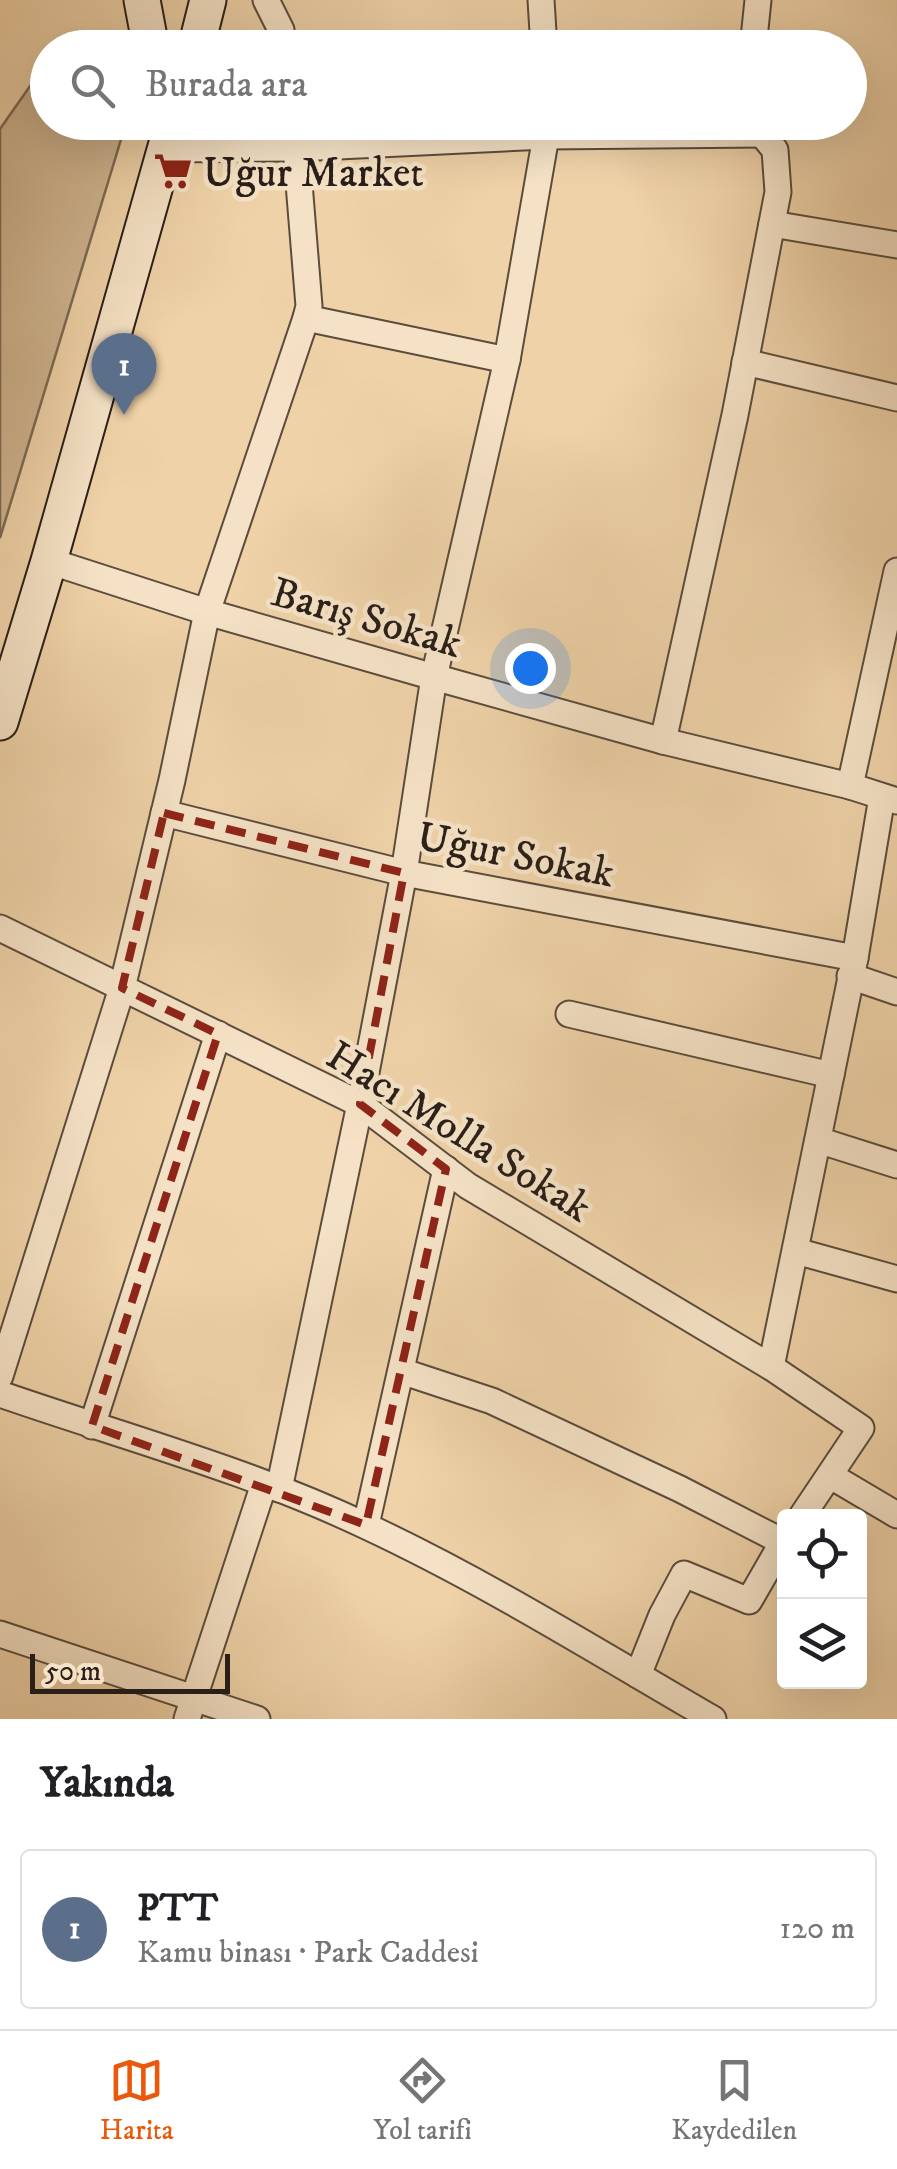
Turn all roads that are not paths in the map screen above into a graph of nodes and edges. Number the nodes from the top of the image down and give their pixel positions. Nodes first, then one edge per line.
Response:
1 (142, 0) edge
2 (208, 0) edge
3 (266, 0) edge
4 (542, 0) edge
5 (758, 0) edge
6 (148, 30) edge
7 (200, 30) edge
8 (281, 30) edge
9 (543, 30) edge
10 (756, 30) edge
11 (166, 140) edge
12 (296, 140) edge
13 (544, 140) edge
14 (767, 140) edge
15 (772, 224) junction
16 (897, 245) edge
17 (306, 318) junction
18 (507, 360) junction
19 (744, 362) junction
20 (897, 398) edge
21 (49, 561) junction
22 (897, 570) edge
23 (207, 612) junction
24 (434, 677) junction
25 (0, 722) edge
26 (663, 741) junction
27 (850, 786) junction
28 (890, 799) edge
29 (164, 813) junction
30 (404, 873) junction
31 (0, 928) edge
32 (853, 967) junction
33 (122, 988) junction
34 (897, 992) edge
35 (568, 1014) dead end
36 (218, 1034) junction
37 (831, 1075) junction
38 (360, 1104) junction
39 (818, 1140) junction
40 (897, 1165) edge
41 (446, 1170) junction
42 (796, 1251) junction
43 (897, 1279) edge
44 (772, 1367) junction
45 (401, 1371) junction
46 (0, 1376) edge
47 (0, 1394) edge
48 (92, 1426) junction
49 (831, 1476) junction
50 (272, 1487) junction
51 (807, 1509) edge
52 (897, 1515) edge
53 (366, 1525) junction
54 (777, 1538) edge
55 (777, 1553) edge
56 (0, 1634) edge
57 (638, 1675) junction
58 (191, 1710) edge
59 (258, 1719) edge
60 (713, 1719) edge

1 - 6 main road
2 - 7 main road
3 - 8 street
4 - 9 street
5 - 10 street
11 - 21 main road
12 - 17 street
13 - 18 street
14 - 15 street
15 - 16 street
15 - 19 street
17 - 18 street
17 - 23 street
18 - 24 street
19 - 20 street
19 - 26 street
21 - 23 street, Barış Sokak
21 - 25 main road
22 - 27 street
23 - 24 street, Barış Sokak
23 - 29 street
24 - 26 street, Barış Sokak
24 - 30 street
26 - 27 street, Barış Sokak
27 - 28 street, Barış Sokak
28 - 32 street
29 - 30 street, Uğur Sokak
29 - 33 street
30 - 32 street, Uğur Sokak
30 - 38 street
31 - 33 street, Hacı Molla Sokak
32 - 34 street, Uğur Sokak
32 - 37 street
33 - 36 street, Hacı Molla Sokak
33 - 46 street
35 - 37 street
36 - 38 street, Hacı Molla Sokak
36 - 48 street
37 - 39 street
38 - 41 street, Hacı Molla Sokak
38 - 50 street
39 - 40 street
39 - 42 street
41 - 44 street, Hacı Molla Sokak
41 - 45 street
42 - 43 street
42 - 44 street
44 - 49 street, Hacı Molla Sokak
45 - 53 street
45 - 54 street
47 - 48 street
48 - 50 street
49 - 51 street
49 - 52 street
50 - 53 street
50 - 58 street
53 - 57 street
55 - 57 street
56 - 58 street
57 - 60 street
58 - 59 street

